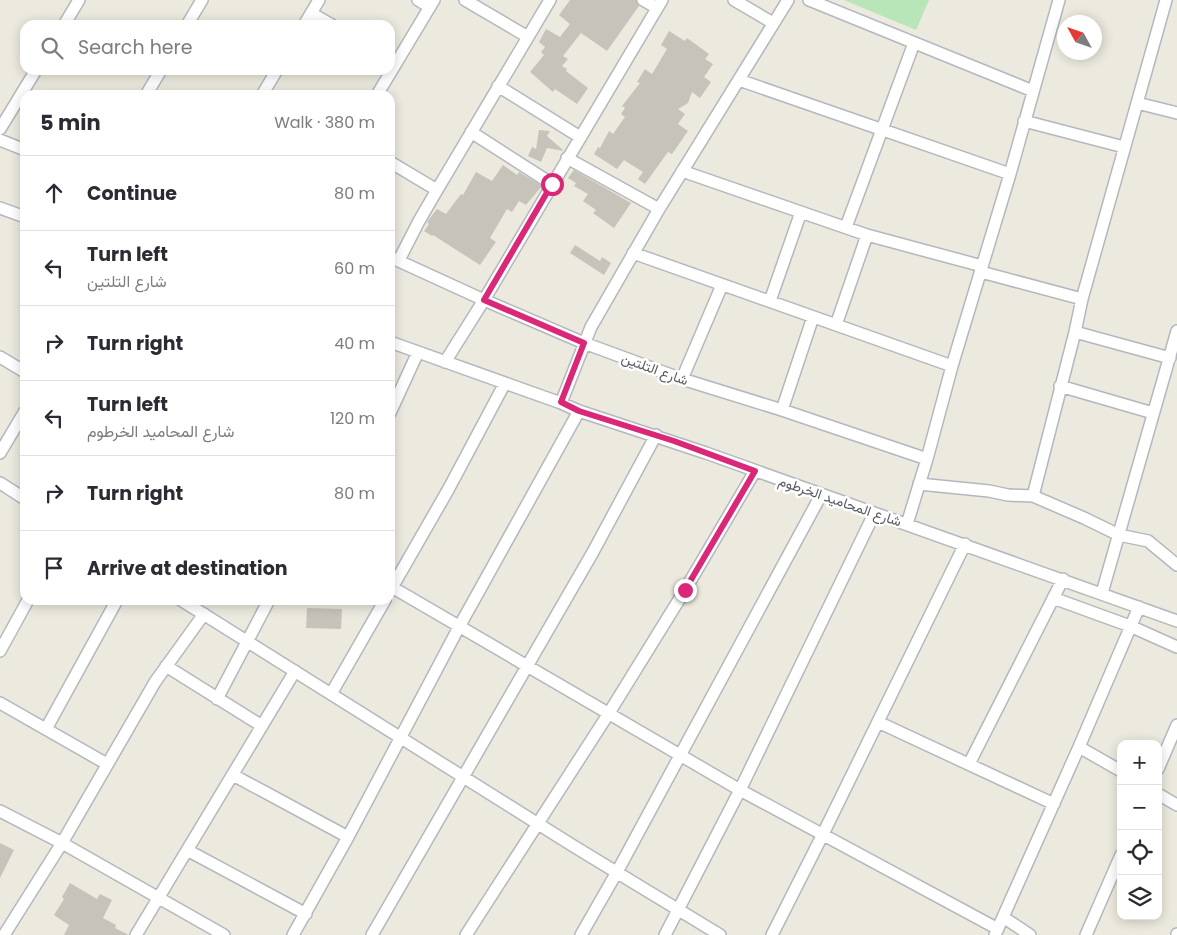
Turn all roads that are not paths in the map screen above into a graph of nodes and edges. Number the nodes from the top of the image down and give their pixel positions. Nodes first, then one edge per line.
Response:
1 (79, 0) edge
2 (202, 0) edge
3 (418, 0) edge
4 (465, 0) edge
5 (550, 0) edge
6 (643, 0) edge
7 (734, 0) edge
8 (788, 0) edge
9 (809, 0) edge
10 (1059, 0) edge
11 (1166, 0) edge
12 (314, 4) edge
13 (432, 4) edge
14 (660, 4) edge
15 (67, 20) edge
16 (191, 20) edge
17 (306, 20) edge
18 (328, 20) edge
19 (774, 23) junction
20 (528, 37) junction
21 (914, 43) junction
22 (395, 58) edge
23 (33, 75) edge
24 (158, 75) edge
25 (274, 75) edge
26 (386, 75) edge
27 (739, 80) junction
28 (498, 86) junction
29 (24, 90) edge
30 (149, 90) edge
31 (265, 90) edge
32 (379, 90) edge
33 (1033, 91) junction
34 (20, 96) edge
35 (1137, 103) junction
36 (1177, 113) edge
37 (1024, 121) junction
38 (0, 129) edge
39 (882, 131) junction
40 (471, 132) junction
41 (580, 138) junction
42 (0, 140) edge
43 (1124, 147) junction
44 (20, 148) edge
45 (567, 158) junction
46 (395, 165) edge
47 (682, 171) junction
48 (1010, 174) junction
49 (552, 184) junction
50 (437, 190) junction
51 (0, 208) edge
52 (659, 209) junction
53 (800, 212) junction
54 (20, 214) edge
55 (846, 227) junction
56 (867, 235) junction
57 (633, 253) junction
58 (395, 258) edge
59 (981, 269) junction
60 (722, 285) junction
61 (1082, 299) junction
62 (484, 300) junction
63 (770, 301) junction
64 (813, 317) junction
65 (836, 325) junction
66 (1177, 331) edge
67 (1075, 332) junction
68 (584, 343) junction
69 (395, 344) edge
70 (418, 352) junction
71 (0, 357) edge
72 (1170, 358) junction
73 (445, 362) junction
74 (952, 366) junction
75 (20, 369) edge
76 (682, 379) junction
77 (505, 383) junction
78 (1060, 386) junction
79 (395, 402) edge
80 (561, 402) junction
81 (782, 410) junction
82 (579, 411) junction
83 (1153, 413) junction
84 (20, 419) edge
85 (656, 435) junction
86 (0, 453) edge
87 (928, 459) junction
88 (755, 471) junction
89 (0, 483) edge
90 (919, 484) junction
91 (821, 494) junction
92 (20, 496) edge
93 (1033, 496) junction
94 (874, 514) junction
95 (907, 524) junction
96 (1118, 536) junction
97 (965, 544) junction
98 (1177, 565) edge
99 (1062, 579) junction
100 (395, 581) edge
101 (395, 590) edge
102 (1102, 594) junction
103 (1053, 598) junction
104 (25, 605) edge
105 (114, 605) edge
106 (189, 605) edge
107 (266, 605) edge
108 (382, 605) edge
109 (1139, 607) junction
110 (204, 614) junction
111 (1177, 621) edge
112 (1130, 626) junction
113 (459, 627) junction
114 (248, 642) junction
115 (1177, 647) edge
116 (0, 651) edge
117 (166, 666) junction
118 (528, 666) junction
119 (295, 671) junction
120 (332, 694) junction
121 (217, 698) junction
122 (0, 703) edge
123 (609, 713) junction
124 (878, 722) junction
125 (1177, 725) edge
126 (262, 726) junction
127 (46, 729) junction
128 (401, 737) junction
129 (1079, 747) junction
130 (681, 755) junction
131 (1162, 760) edge
132 (107, 764) junction
133 (969, 764) junction
134 (1117, 770) edge
135 (233, 775) junction
136 (464, 777) junction
137 (740, 790) junction
138 (1162, 797) edge
139 (1054, 804) junction
140 (1177, 806) edge
141 (0, 811) edge
142 (538, 823) junction
143 (823, 834) junction
144 (348, 838) junction
145 (62, 844) junction
146 (187, 850) junction
147 (1117, 864) edge
148 (617, 872) junction
149 (158, 898) junction
150 (678, 910) junction
151 (306, 914) junction
152 (1003, 917) junction
153 (996, 932) edge
154 (4, 935) edge
155 (136, 935) edge
156 (224, 935) edge
157 (293, 935) edge
158 (372, 935) edge
159 (466, 935) edge
160 (581, 935) edge
161 (665, 935) edge
162 (720, 935) edge
163 (772, 935) edge
164 (1030, 935) edge
165 (1086, 935) edge

1 - 15 street
2 - 16 street
3 - 13 street
4 - 20 street
5 - 20 street
6 - 14 street
7 - 19 street
8 - 19 street
9 - 21 street
10 - 33 street
11 - 35 street
12 - 17 street
12 - 18 street
13 - 22 street
14 - 41 street
19 - 27 street
20 - 28 street
21 - 33 street
21 - 39 street
23 - 29 street
24 - 30 street
25 - 31 street
26 - 32 street
27 - 39 street
27 - 47 street
28 - 40 street
28 - 41 street
33 - 37 street
34 - 38 street
35 - 36 street
35 - 43 street
37 - 43 street
37 - 48 street
39 - 48 street
39 - 55 street
40 - 49 street
40 - 50 street
41 - 45 street
42 - 44 street
43 - 61 street
45 - 49 street
45 - 52 street
46 - 50 street
47 - 52 street
47 - 53 street
48 - 59 street
49 - 62 street
50 - 58 street
51 - 54 street
52 - 57 street
53 - 55 street
53 - 63 street
55 - 56 street
56 - 59 street
56 - 65 street
57 - 60 street
57 - 68 street
58 - 62 street, شارع التلتين
59 - 61 street
59 - 74 street
60 - 63 street
60 - 76 street
61 - 67 street
62 - 68 street, شارع التلتين
62 - 73 street
63 - 64 street
64 - 65 street
64 - 81 street
65 - 74 street
66 - 72 street
67 - 72 street
67 - 78 street
68 - 76 street, شارع التلتين
68 - 80 street
69 - 70 street, شارع المحاميد الخرطوم
70 - 73 street, شارع المحاميد الخرطوم
70 - 79 street
71 - 75 street
72 - 83 street
73 - 77 street, شارع المحاميد الخرطوم
74 - 87 street
76 - 81 street, شارع التلتين
77 - 80 street, شارع المحاميد الخرطوم
77 - 100 street
78 - 83 street
78 - 93 street
80 - 82 street, شارع المحاميد الخرطوم
81 - 87 street, شارع التلتين
82 - 85 street, شارع المحاميد الخرطوم
82 - 113 street
83 - 96 street
84 - 86 street
85 - 88 street, شارع المحاميد الخرطوم
85 - 118 street
87 - 90 street
88 - 91 street, شارع المحاميد الخرطوم
88 - 123 street
89 - 92 street
90 - 93 street
90 - 95 street
91 - 94 street, شارع المحاميد الخرطوم
91 - 130 street
93 - 96 street
94 - 95 street, شارع المحاميد الخرطوم
94 - 137 street
95 - 97 street, شارع المحاميد الخرطوم
96 - 98 street
96 - 102 street
97 - 99 street, شارع المحاميد الخرطوم
97 - 124 street
99 - 102 street, شارع المحاميد الخرطوم
99 - 103 street
101 - 113 street
102 - 109 street, شارع المحاميد الخرطوم
103 - 112 street
103 - 133 street
104 - 116 street
105 - 127 street
106 - 110 street
107 - 114 street
108 - 120 street
109 - 111 street, شارع المحاميد الخرطوم
109 - 112 street
110 - 114 street
110 - 117 street
112 - 115 street
112 - 129 street
113 - 118 street
113 - 128 street
114 - 119 street
114 - 121 street
117 - 121 street
117 - 132 street
118 - 123 street
118 - 136 street
119 - 120 street
119 - 126 street
120 - 128 street
121 - 126 street
122 - 127 street
123 - 130 street
123 - 142 street
124 - 133 street
124 - 143 street
125 - 131 street
126 - 135 street
127 - 132 street
128 - 136 street
128 - 144 street
129 - 134 street
129 - 139 street
130 - 137 street
130 - 148 street
132 - 145 street
133 - 139 street
135 - 144 street
135 - 146 street
136 - 142 street
136 - 158 street
137 - 143 street
137 - 150 street
138 - 140 street
139 - 152 street
141 - 145 street
142 - 148 street
142 - 159 street
143 - 153 street
143 - 163 street
144 - 151 street
145 - 149 street
145 - 154 street
146 - 149 street
146 - 151 street
147 - 165 street
148 - 150 street
148 - 160 street
149 - 155 street
149 - 156 street
150 - 161 street
150 - 162 street
151 - 157 street
152 - 153 street
152 - 164 street

